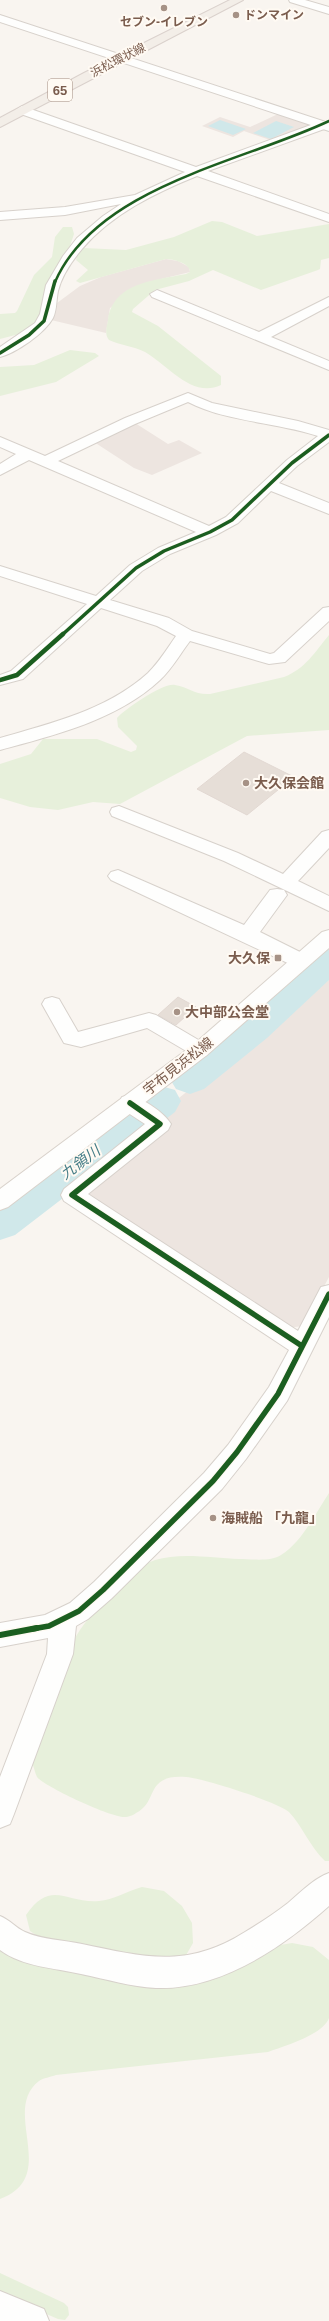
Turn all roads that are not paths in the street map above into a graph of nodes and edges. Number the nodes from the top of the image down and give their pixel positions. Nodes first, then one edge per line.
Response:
1 (217, 0) edge
2 (238, 0) edge
3 (294, 0) edge
4 (329, 11) edge
5 (0, 18) edge
6 (109, 54) junction
7 (122, 58) junction
8 (22, 110) junction
9 (0, 111) edge
10 (0, 123) edge
11 (327, 124) edge
12 (196, 171) junction
13 (144, 195) junction
14 (0, 216) edge
15 (329, 218) edge
16 (158, 294) dead end
17 (329, 301) edge
18 (260, 337) junction
19 (0, 353) edge
20 (329, 366) edge
21 (329, 435) edge
22 (0, 442) edge
23 (28, 454) junction
24 (46, 462) junction
25 (0, 470) edge
26 (270, 484) junction
27 (329, 509) edge
28 (210, 532) junction
29 (0, 571) edge
30 (98, 601) junction
31 (329, 612) edge
32 (186, 634) junction
33 (0, 680) edge
34 (0, 744) edge
35 (118, 812) dead end
36 (329, 836) edge
37 (118, 876) dead end
38 (282, 889) junction
39 (329, 904) edge
40 (248, 934) junction
41 (329, 937) edge
42 (301, 961) junction
43 (52, 1004) dead end
44 (200, 1050) junction
45 (141, 1111) junction
46 (0, 1201) edge
47 (329, 1294) edge
48 (302, 1346) junction
49 (63, 1619) junction
50 (0, 1635) edge
51 (0, 1814) edge
52 (329, 1887) edge
53 (0, 1931) edge
54 (0, 2308) edge
55 (32, 2321) edge

1 - 6 main road, 浜松環状線 / 65
2 - 7 main road, 浜松環状線 / 65
3 - 4 street
5 - 6 street
6 - 7 street
6 - 9 main road, 浜松環状線 / 65
7 - 8 main road, 浜松環状線 / 65
7 - 11 street
8 - 10 main road, 浜松環状線 / 65
8 - 12 street
11 - 12 street
12 - 13 street
12 - 15 street
13 - 14 street
13 - 19 street
16 - 18 street
17 - 18 street
18 - 20 street
21 - 24 street
21 - 26 street
22 - 23 street
23 - 24 street
23 - 25 street
24 - 28 street
26 - 27 street
26 - 28 street
28 - 30 street
29 - 30 street
30 - 32 street
30 - 33 street
31 - 32 street
32 - 34 street
35 - 38 street
36 - 38 street
37 - 40 street
38 - 39 street
38 - 40 street
40 - 42 street
41 - 42 street, 宇布見浜松線
42 - 44 street, 宇布見浜松線
43 - 44 street
44 - 45 street, 宇布見浜松線
45 - 46 street, 宇布見浜松線
45 - 48 street
47 - 48 street
48 - 49 street
49 - 50 street
49 - 51 street
52 - 53 street
54 - 55 street

